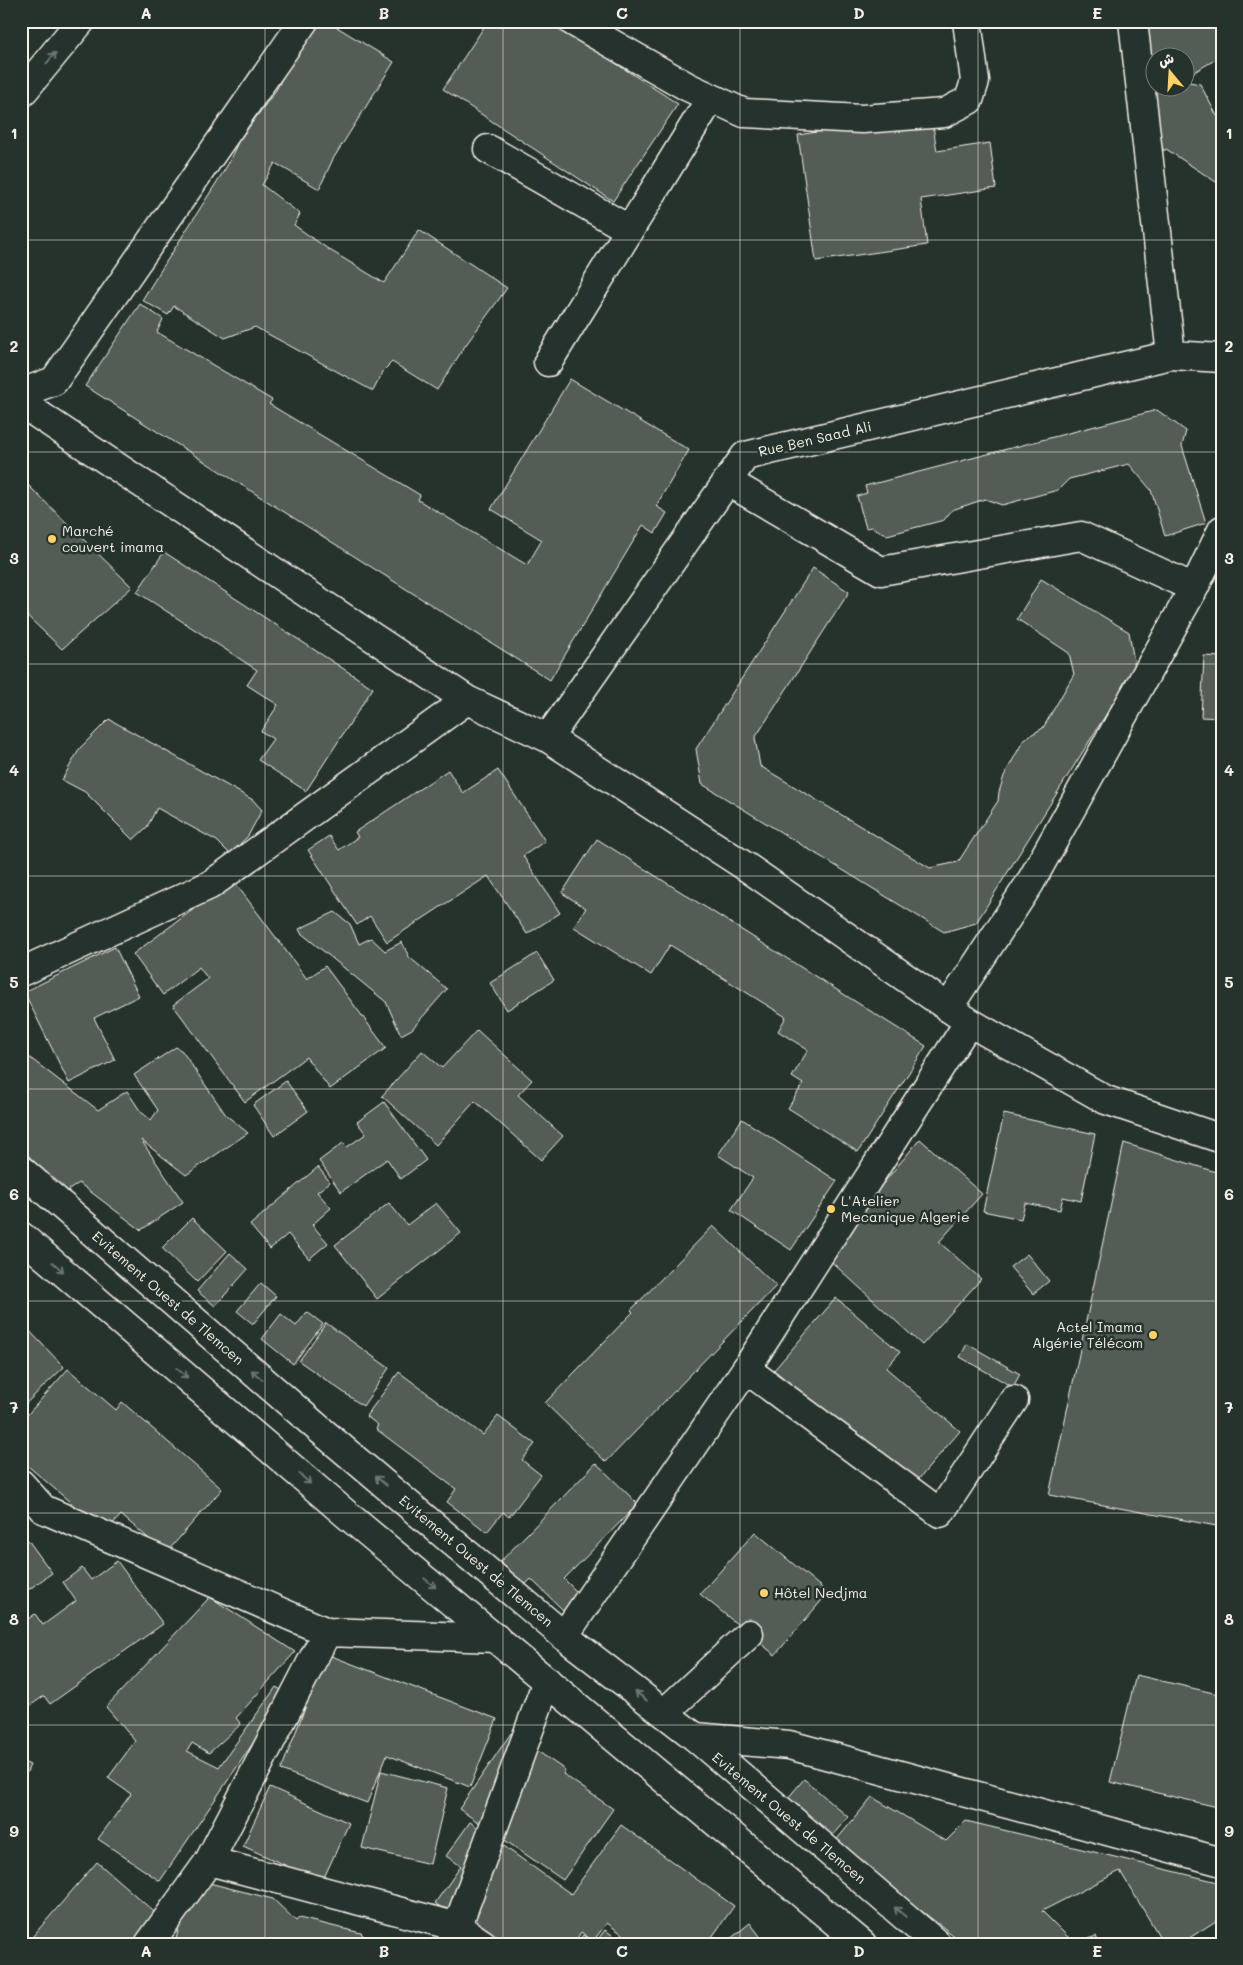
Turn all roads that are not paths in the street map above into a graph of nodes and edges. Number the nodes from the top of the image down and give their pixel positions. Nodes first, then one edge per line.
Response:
1 (81, 21) edge
2 (304, 21) edge
3 (572, 21) edge
4 (967, 21) edge
5 (1133, 21) edge
6 (21, 94) edge
7 (711, 98) junction
8 (488, 149) dead end
9 (630, 230) junction
10 (1171, 355) junction
11 (1222, 358) edge
12 (548, 362) dead end
13 (21, 392) edge
14 (21, 402) edge
15 (727, 481) junction
16 (1222, 530) edge
17 (1194, 588) junction
18 (467, 700) junction
19 (548, 738) junction
20 (21, 972) edge
21 (958, 1015) junction
22 (1222, 1139) edge
23 (21, 1170) edge
24 (21, 1236) edge
25 (746, 1369) junction
26 (1014, 1400) dead end
27 (21, 1484) edge
28 (327, 1632) junction
29 (749, 1634) dead end
30 (564, 1636) junction
31 (496, 1638) junction
32 (547, 1681) junction
33 (664, 1713) junction
34 (695, 1737) junction
35 (209, 1862) junction
36 (1222, 1862) edge
37 (455, 1935) edge
38 (149, 1944) edge
39 (482, 1944) edge
40 (862, 1944) edge
41 (937, 1944) edge

6 -> 1 main road
2 - 13 main road
3 - 7 main road
4 - 7 main road
5 - 10 main road
7 - 9 main road
8 - 9 main road
9 - 12 main road
10 - 11 main road, Rue Ben Saad Ali
10 - 15 main road, Rue Ben Saad Ali
14 - 18 main road
15 - 17 main road
15 - 19 main road, Rue Ben Saad Ali
16 - 17 main road
17 - 21 main road
18 - 19 main road
18 - 20 main road
19 - 21 main road
21 - 22 main road
21 - 25 main road
30 -> 23 main road, Evitement Ouest de Tlemcen
24 -> 31 main road
25 - 26 main road
25 - 30 main road
27 - 28 main road
28 - 31 main road
28 - 35 main road
29 - 33 main road
33 -> 30 main road, Evitement Ouest de Tlemcen
31 - 32 main road
32 - 37 main road
32 - 40 main road
33 - 34 main road, Evitement Ouest de Tlemcen
34 - 36 main road
41 -> 34 main road, Evitement Ouest de Tlemcen
35 - 37 main road
35 - 38 main road
37 - 39 main road

